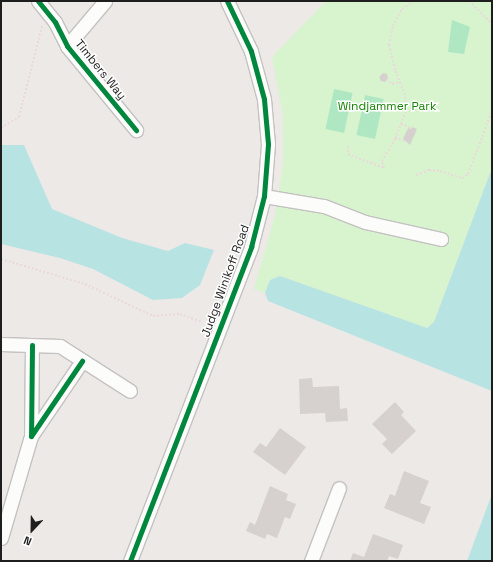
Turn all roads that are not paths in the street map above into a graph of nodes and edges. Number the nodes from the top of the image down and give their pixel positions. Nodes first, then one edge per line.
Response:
1 (105, 1) edge
2 (227, 1) edge
3 (42, 6) edge
4 (67, 46) junction
5 (136, 130) dead end
6 (264, 196) junction
7 (441, 239) dead end
8 (1, 344) edge
9 (32, 345) junction
10 (82, 361) junction
11 (130, 390) dead end
12 (31, 436) junction
13 (339, 488) dead end
14 (1, 538) edge
15 (130, 561) edge
16 (311, 561) edge

1 - 4 street
2 - 6 street, Judge Winikoff Road
3 - 4 street, Timbers Way
4 - 5 street, Timbers Way
6 - 7 street
6 - 15 street, Judge Winikoff Road
8 - 9 street
9 - 10 street
9 - 12 street
10 - 11 street
10 - 12 street
12 - 14 street
13 - 16 street

